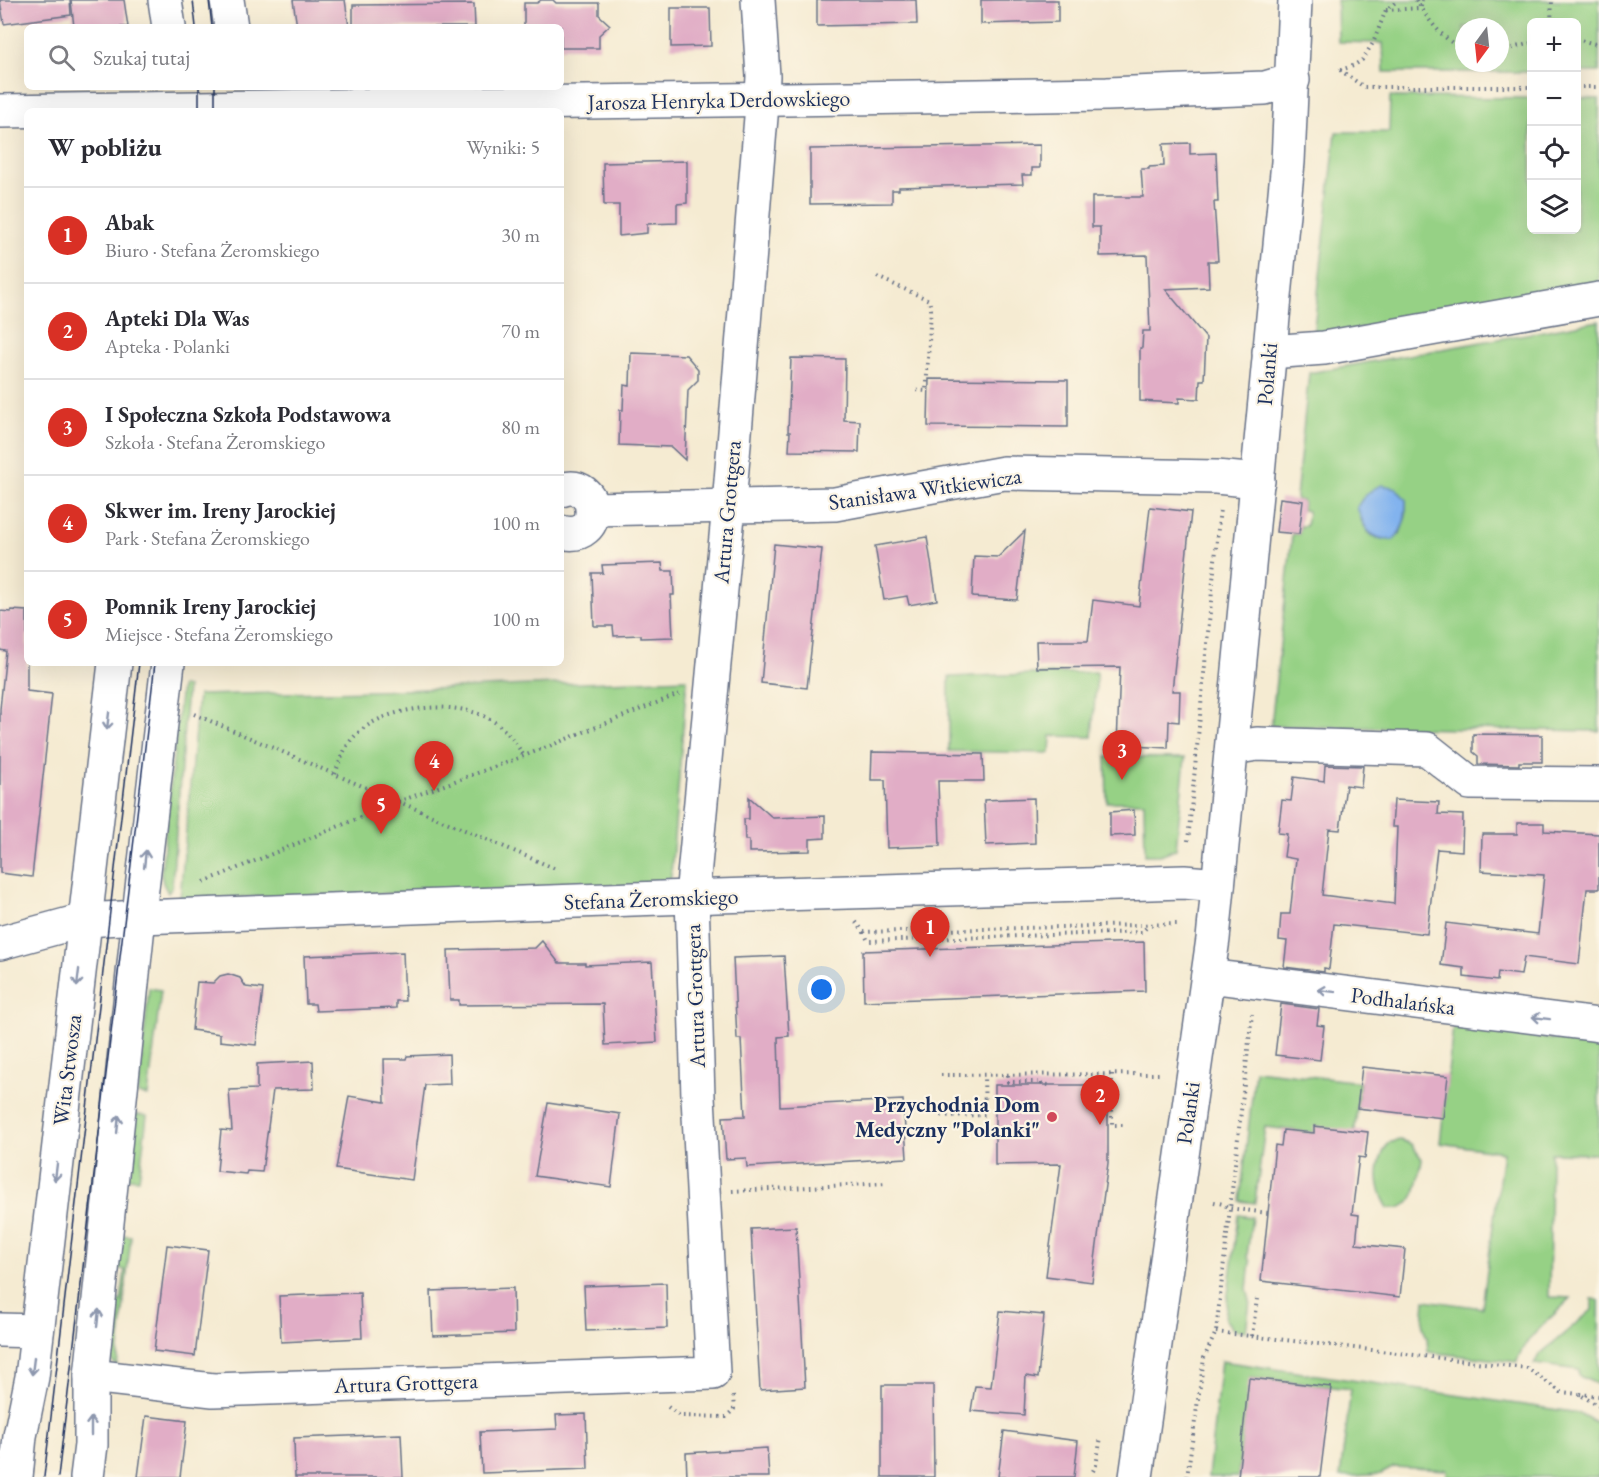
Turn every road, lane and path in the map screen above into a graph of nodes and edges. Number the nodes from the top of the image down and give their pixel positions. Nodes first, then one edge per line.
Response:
1 (165, 0) edge
2 (227, 0) edge
3 (758, 0) edge
4 (1295, 0) edge
5 (1398, 0) edge
6 (1416, 0) edge
7 (1422, 0) edge
8 (1552, 0) edge
9 (1421, 8) junction
10 (1386, 10) junction
11 (1551, 18) edge
12 (169, 24) edge
13 (231, 24) edge
14 (1581, 40) edge
15 (1527, 44) edge
16 (1455, 45) edge
17 (1599, 45) edge
18 (1509, 49) edge
19 (1293, 80) junction
20 (1527, 87) edge
21 (1581, 87) edge
22 (1599, 87) edge
23 (762, 99) junction
24 (174, 102) edge
25 (241, 102) edge
26 (58, 108) edge
27 (24, 110) edge
28 (0, 111) edge
29 (877, 277) dead end
30 (1599, 299) edge
31 (1269, 352) junction
32 (914, 390) dead end
33 (1258, 481) junction
34 (564, 490) edge
35 (729, 505) junction
36 (593, 509) junction
37 (564, 533) edge
38 (115, 666) edge
39 (168, 666) edge
40 (684, 692) dead end
41 (191, 713) dead end
42 (1232, 748) junction
43 (524, 756) junction
44 (335, 774) junction
45 (1599, 784) edge
46 (400, 801) junction
47 (560, 871) dead end
48 (199, 884) dead end
49 (1218, 885) junction
50 (692, 897) junction
51 (140, 917) junction
52 (84, 920) junction
53 (1149, 924) dead end
54 (864, 932) dead end
55 (0, 943) edge
56 (1208, 976) junction
57 (1253, 1006) dead end
58 (1599, 1025) edge
59 (1049, 1074) junction
60 (1112, 1074) junction
61 (1169, 1074) dead end
62 (984, 1075) junction
63 (1008, 1075) junction
64 (941, 1076) dead end
65 (941, 1116) dead end
66 (1124, 1125) dead end
67 (887, 1183) dead end
68 (723, 1191) dead end
69 (1214, 1202) dead end
70 (1229, 1208) junction
71 (1268, 1213) dead end
72 (1257, 1299) dead end
73 (0, 1330) edge
74 (37, 1331) junction
75 (1216, 1332) junction
76 (1252, 1336) junction
77 (92, 1376) junction
78 (733, 1386) dead end
79 (1579, 1394) junction
80 (1599, 1396) edge
81 (664, 1404) dead end
82 (1599, 1406) edge
83 (1101, 1437) dead end
84 (1093, 1471) dead end
85 (16, 1477) edge
86 (87, 1477) edge
87 (1136, 1477) edge
88 (1187, 1477) edge

1 - 12 street
2 - 13 street
3 - 23 street, Artura Grottgera
4 - 19 street, Polanki
5 - 10 path
6 - 9 path
7 - 9 path
8 - 11 path
9 - 10 path
9 - 16 path
10 - 20 path
14 - 17 path
15 - 18 path
19 - 23 street, Jarosza Henryka Derdowskiego
19 - 31 street, Polanki
21 - 22 path
23 - 25 street, Jarosza Henryka Derdowskiego
23 - 35 street, Artura Grottgera
24 - 25 street, Jarosza Henryka Derdowskiego
24 - 26 street, Jarosza Henryka Derdowskiego
27 - 28 street, Jarosza Henryka Derdowskiego
29 - 32 path
30 - 31 street
31 - 33 street, Polanki
33 - 35 street, Stanisława Witkiewicza
33 - 42 street, Polanki
34 - 36 street
35 - 36 street, Stanisława Witkiewicza
35 - 50 street, Artura Grottgera
36 - 37 street
38 -> 52 street, Wita Stwosza
51 -> 39 street
40 - 43 path
41 - 44 path
42 - 45 street
42 - 49 street, Polanki
43 - 44 path
43 - 46 path
44 - 46 path
46 - 47 path
46 - 48 path
49 - 50 street, Stefana Żeromskiego
49 - 56 street, Polanki
50 - 51 street, Stefana Żeromskiego
50 - 77 street, Artura Grottgera
51 - 52 street, Stefana Żeromskiego
77 -> 51 street
52 - 55 street, Stefana Żeromskiego
52 -> 74 street, Wita Stwosza
53 - 54 path
58 -> 56 street, Podhalańska
56 - 87 street, Polanki
57 - 70 path
59 - 60 path
59 - 63 path
59 - 63 path
60 - 61 path
60 - 66 path
62 - 63 path
62 - 64 path
62 - 65 path
67 - 68 path
69 - 70 path
70 - 71 path
70 - 75 path
72 - 76 path
73 - 74 street
74 -> 85 street, Wita Stwosza
75 - 76 path
75 - 88 path
76 - 79 path
86 -> 77 street
78 - 81 path
79 - 80 path
79 - 82 path
83 - 84 path

